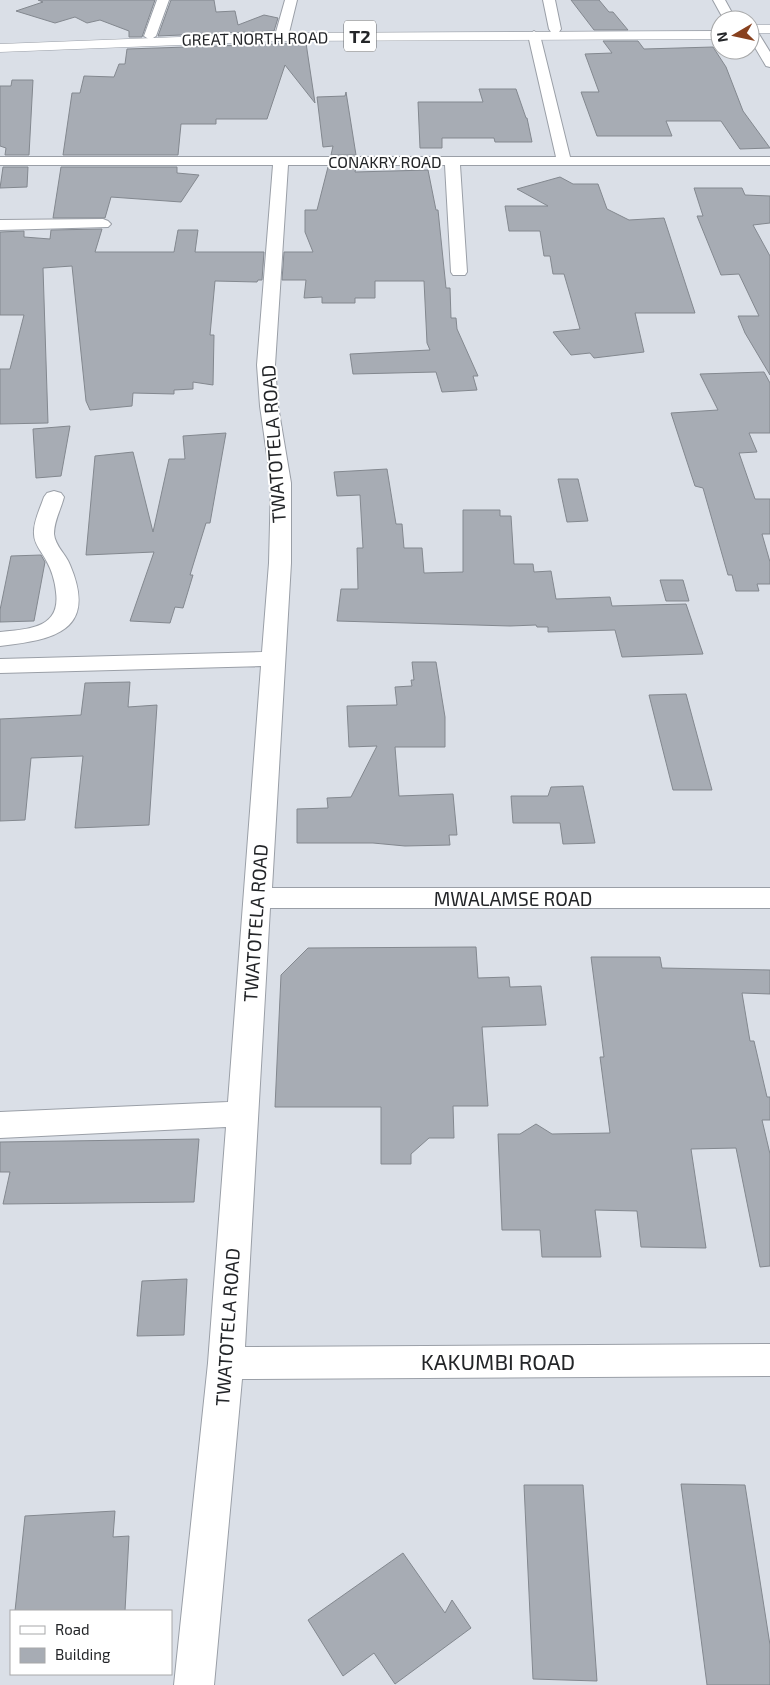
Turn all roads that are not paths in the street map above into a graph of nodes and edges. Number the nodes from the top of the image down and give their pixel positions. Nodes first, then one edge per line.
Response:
1 (163, 0) edge
2 (291, 0) edge
3 (549, 0) edge
4 (555, 29) junction
5 (710, 29) edge
6 (282, 34) junction
7 (534, 35) junction
8 (710, 35) edge
9 (150, 36) junction
10 (0, 41) edge
11 (760, 46) edge
12 (0, 48) edge
13 (770, 63) edge
14 (0, 161) edge
15 (281, 161) junction
16 (452, 161) junction
17 (564, 161) junction
18 (770, 161) edge
19 (103, 224) dead end
20 (0, 225) edge
21 (459, 272) dead end
22 (54, 496) dead end
23 (0, 639) edge
24 (274, 659) junction
25 (0, 666) edge
26 (256, 898) junction
27 (770, 898) edge
28 (242, 1114) junction
29 (0, 1125) edge
30 (770, 1360) edge
31 (226, 1363) junction
32 (194, 1685) edge

1 - 9 street
2 - 6 street
3 - 4 street
4 - 5 main road, GREAT NORTH ROAD / T2
4 - 6 main road, GREAT NORTH ROAD / T2
6 - 7 main road, GREAT NORTH ROAD / T2
6 - 9 main road, GREAT NORTH ROAD / T2
6 - 12 main road, GREAT NORTH ROAD / T2
7 - 8 main road, GREAT NORTH ROAD / T2
7 - 17 street
9 - 10 main road, GREAT NORTH ROAD / T2
11 - 13 street
14 - 15 street, CONAKRY ROAD
15 - 16 street, CONAKRY ROAD
15 - 24 street, TWATOTELA ROAD
16 - 17 street, CONAKRY ROAD
16 - 21 street
17 - 18 street, CONAKRY ROAD
19 - 20 street
22 - 23 street
24 - 25 street
24 - 26 street, TWATOTELA ROAD
26 - 27 street, MWALAMSE ROAD
26 - 28 street, TWATOTELA ROAD
28 - 29 street
28 - 31 street, TWATOTELA ROAD
30 - 31 street, KAKUMBI ROAD
31 - 32 street, TWATOTELA ROAD

